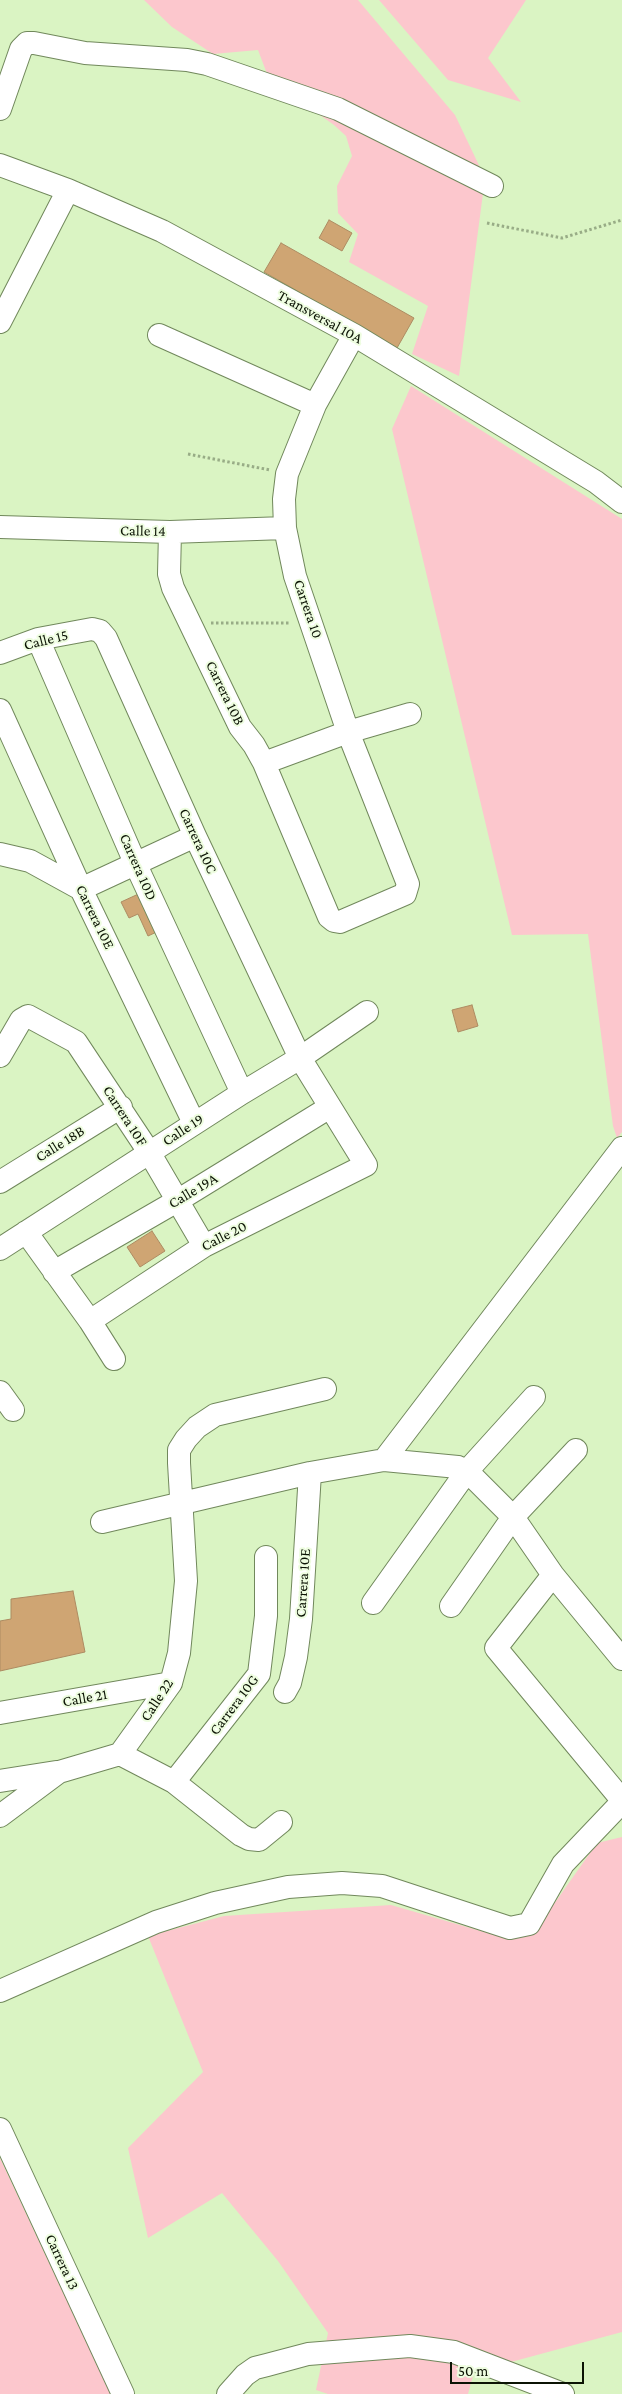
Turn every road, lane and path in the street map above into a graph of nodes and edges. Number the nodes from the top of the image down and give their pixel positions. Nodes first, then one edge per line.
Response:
1 (0, 109) edge
2 (0, 165) edge
3 (492, 186) dead end
4 (68, 190) junction
5 (622, 220) edge
6 (486, 223) dead end
7 (0, 322) edge
8 (158, 335) dead end
9 (354, 335) junction
10 (315, 405) junction
11 (188, 454) dead end
12 (287, 474) junction
13 (622, 502) edge
14 (0, 527) edge
15 (285, 528) junction
16 (170, 532) junction
17 (313, 622) junction
18 (192, 624) junction
19 (92, 629) joint
20 (38, 640) junction
21 (0, 653) edge
22 (0, 710) edge
23 (410, 714) dead end
24 (348, 732) junction
25 (264, 763) junction
26 (195, 836) junction
27 (0, 854) edge
28 (136, 865) junction
29 (408, 884) joint
30 (81, 889) junction
31 (367, 1012) dead end
32 (0, 1056) edge
33 (300, 1058) junction
34 (242, 1093) junction
35 (120, 1107) junction
36 (330, 1107) junction
37 (194, 1123) junction
38 (622, 1148) edge
39 (149, 1152) junction
40 (366, 1165) joint
41 (0, 1182) edge
42 (177, 1201) junction
43 (9, 1239) edge
44 (204, 1246) junction
45 (54, 1272) junction
46 (90, 1321) junction
47 (114, 1359) dead end
48 (325, 1389) dead end
49 (534, 1397) dead end
50 (576, 1450) dead end
51 (384, 1460) junction
52 (467, 1472) junction
53 (310, 1473) junction
54 (182, 1503) junction
55 (512, 1517) junction
56 (102, 1522) dead end
57 (266, 1557) dead end
58 (553, 1575) junction
59 (373, 1603) dead end
60 (450, 1606) dead end
61 (622, 1659) edge
62 (171, 1683) junction
63 (285, 1692) dead end
64 (0, 1713) edge
65 (120, 1754) junction
66 (59, 1772) junction
67 (0, 1781) edge
68 (174, 1782) junction
69 (622, 1801) edge
70 (0, 1816) edge
71 (281, 1822) dead end
72 (0, 1990) edge
73 (0, 2129) edge
74 (123, 2394) edge
75 (228, 2394) edge
76 (563, 2394) edge

1 - 3 street
2 - 4 street, Transversal 10A
4 - 7 street
4 - 9 street, Transversal 10A
5 - 6 path
8 - 10 street
9 - 10 street, Carrera 10
9 - 13 street, Transversal 10A
10 - 12 street, Carrera 10
11 - 12 path
12 - 15 street, Carrera 10
14 - 16 street, Calle 14
15 - 16 street, Calle 14
15 - 17 street, Carrera 10
16 - 18 street, Carrera 10B
17 - 18 path
17 - 24 street, Carrera 10
18 - 25 street, Carrera 10B
19 - 20 street, Calle 15
19 - 26 street, Carrera 10C
20 - 21 street, Calle 15
20 - 28 street, Carrera 10D
22 - 30 street, Carrera 10E
23 - 24 street
24 - 25 street
24 - 29 street, Carrera 10
25 - 29 street, Carrera 10B
26 - 28 street
26 - 33 street, Carrera 10C
27 - 30 street
28 - 30 street
28 - 34 street, Carrera 10D
30 - 37 street, Carrera 10E
31 - 33 street, Calle 19
32 - 35 street, Carrera 10F
33 - 34 street, Calle 19
33 - 36 street, Carrera 10C
34 - 37 street, Calle 19
35 - 39 street, Carrera 10F
35 - 41 street, Calle 18B
36 - 40 street, Carrera 10C
36 - 42 street, Calle 19A
37 - 39 street, Calle 19
38 - 51 street
39 - 42 street, Carrera 10F
39 - 43 street, Calle 19
40 - 44 street, Calle 20
42 - 44 street, Carrera 10F
42 - 45 street, Calle 19A
43 - 45 street
44 - 46 street, Calle 20
45 - 46 street
46 - 47 street
48 - 54 street, Calle 22
49 - 52 street
50 - 55 street
51 - 52 street
51 - 53 street
52 - 55 street
52 - 59 street
53 - 54 street
53 - 63 street, Carrera 10E
54 - 56 street
54 - 62 street, Calle 22
55 - 58 street
55 - 60 street
57 - 68 street, Carrera 10G
58 - 61 street
58 - 69 street
62 - 64 street, Calle 21
62 - 65 street, Calle 22
65 - 66 street
65 - 68 street
66 - 67 street
66 - 70 street
68 - 71 street
69 - 72 street
73 - 74 street, Carrera 13
75 - 76 street

